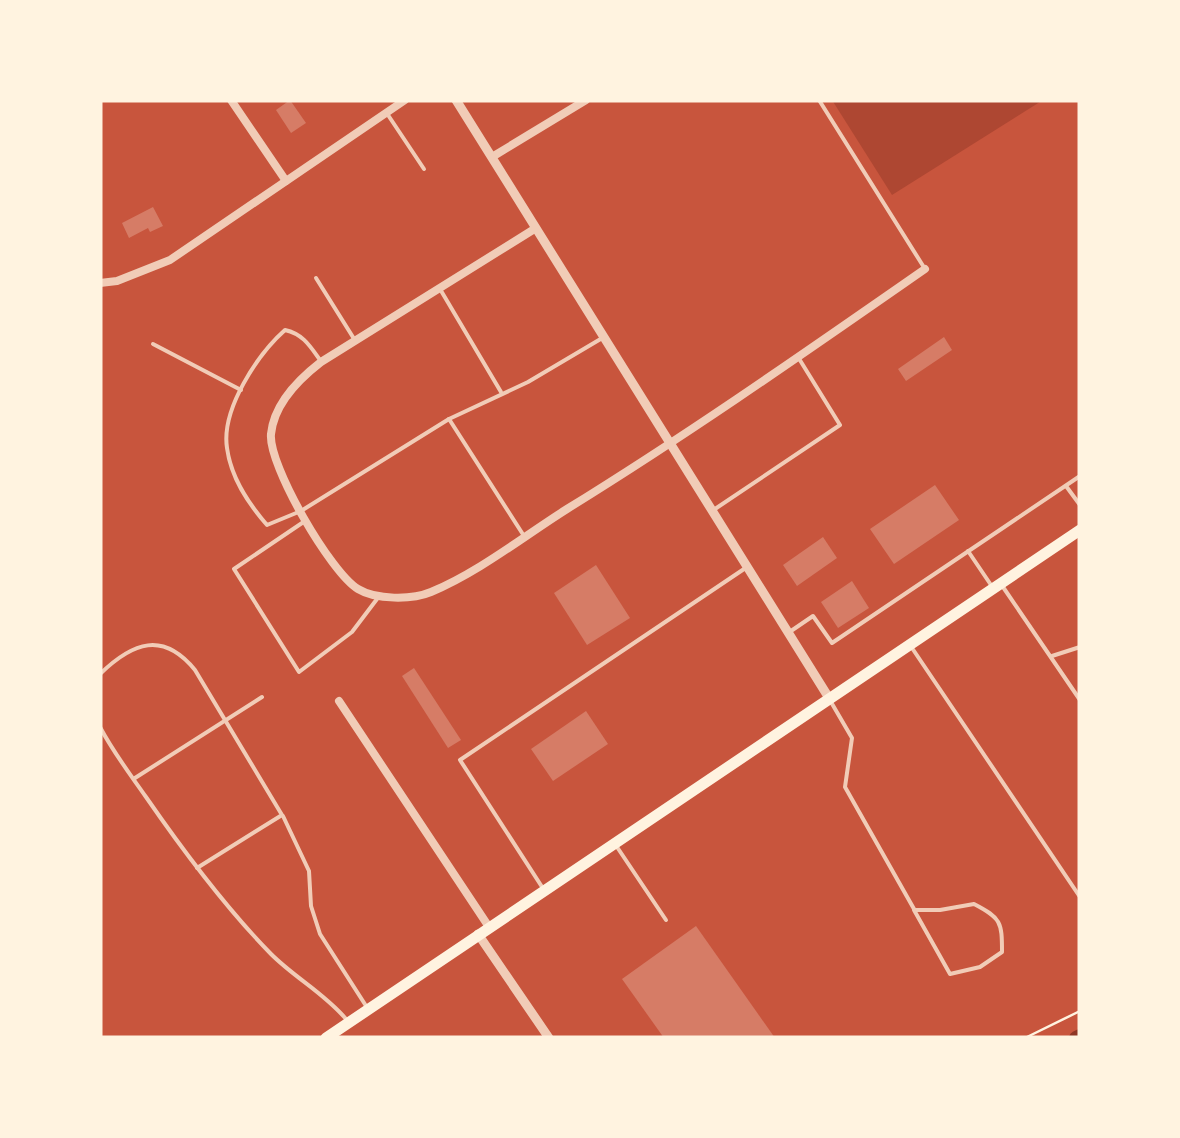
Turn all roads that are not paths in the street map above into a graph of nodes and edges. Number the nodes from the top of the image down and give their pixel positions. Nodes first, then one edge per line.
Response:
1 (230, 100) edge
2 (405, 100) edge
3 (456, 100) edge
4 (586, 100) edge
5 (820, 100) edge
6 (386, 112) junction
7 (492, 157) junction
8 (424, 169) dead end
9 (286, 181) junction
10 (536, 228) junction
11 (925, 269) joint
12 (316, 278) dead end
13 (100, 283) edge
14 (440, 288) junction
15 (604, 337) junction
16 (356, 342) junction
17 (153, 344) dead end
18 (798, 357) junction
19 (322, 362) junction
20 (240, 390) junction
21 (501, 393) junction
22 (450, 419) junction
23 (671, 445) junction
24 (1080, 476) edge
25 (1066, 486) junction
26 (1080, 505) edge
27 (301, 511) junction
28 (712, 511) junction
29 (306, 521) junction
30 (1080, 530) edge
31 (524, 536) junction
32 (968, 552) junction
33 (747, 567) junction
34 (997, 585) junction
35 (380, 595) junction
36 (788, 633) junction
37 (909, 644) junction
38 (1080, 646) edge
39 (1052, 656) junction
40 (100, 674) edge
41 (262, 697) dead end
42 (829, 698) junction
43 (1080, 700) edge
44 (339, 701) dead end
45 (225, 720) junction
46 (100, 726) edge
47 (134, 779) junction
48 (282, 814) junction
49 (614, 843) junction
50 (197, 868) junction
51 (544, 890) junction
52 (1080, 897) edge
53 (914, 910) junction
54 (666, 920) dead end
55 (484, 930) junction
56 (368, 1009) junction
57 (349, 1022) junction
58 (326, 1038) edge
59 (548, 1038) edge

1 - 9 street
2 - 6 street
3 - 7 street
4 - 7 street
5 - 11 lane
6 - 8 lane
6 - 9 street
7 - 10 street
9 - 13 street
10 - 14 street
10 - 15 street
11 - 18 street
12 - 16 lane
14 - 16 street
14 - 21 lane
15 - 21 lane
15 - 23 street
16 - 19 street
17 - 20 lane
18 - 23 street
18 - 28 lane
19 - 20 lane
19 - 27 street
20 - 27 lane
21 - 22 lane
22 - 27 lane
22 - 31 lane
23 - 28 street
23 - 31 street
24 - 25 lane
25 - 26 lane
25 - 32 lane
27 - 29 street
28 - 33 street
29 - 35 street
29 - 35 lane
30 - 34 main road
31 - 35 street
32 - 34 lane
32 - 36 lane
33 - 36 street
33 - 51 lane
34 - 37 main road
34 - 39 lane
36 - 42 street
37 - 42 main road
37 - 52 lane
38 - 39 lane
39 - 43 lane
40 - 45 lane
41 - 45 lane
42 - 49 main road
42 - 53 lane
44 - 55 street
45 - 47 lane
45 - 48 lane
46 - 47 lane
47 - 50 lane
48 - 50 lane
48 - 56 lane
49 - 51 main road
49 - 54 lane
50 - 57 lane
51 - 55 main road
53 - 53 lane
55 - 56 main road
55 - 59 street
56 - 57 main road
57 - 58 main road

